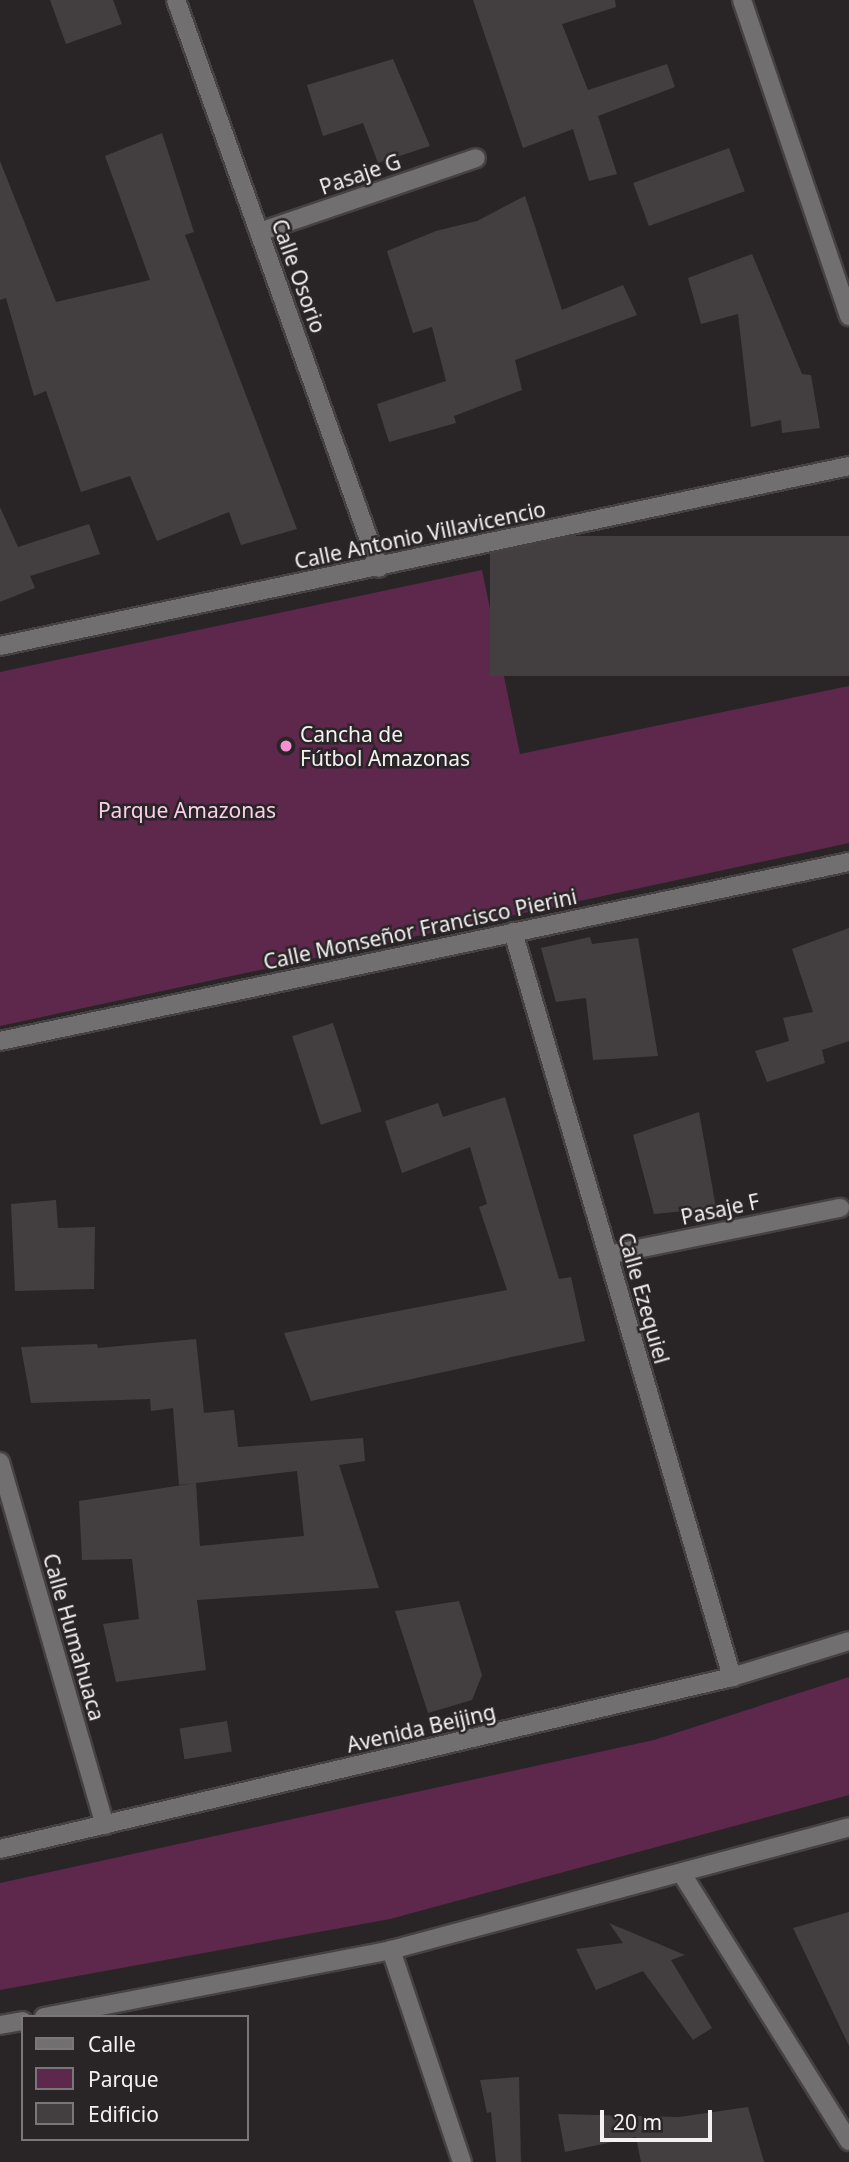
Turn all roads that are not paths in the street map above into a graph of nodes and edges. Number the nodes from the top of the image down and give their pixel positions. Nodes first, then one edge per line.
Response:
1 (176, 0) edge
2 (742, 0) edge
3 (477, 158) dead end
4 (259, 232) junction
5 (849, 316) edge
6 (849, 466) edge
7 (379, 568) junction
8 (0, 646) edge
9 (849, 862) edge
10 (513, 932) junction
11 (0, 1041) edge
12 (840, 1208) dead end
13 (608, 1255) junction
14 (0, 1462) edge
15 (849, 1641) edge
16 (733, 1677) junction
17 (105, 1825) junction
18 (849, 1827) edge
19 (0, 1849) edge
20 (682, 1874) junction
21 (391, 1950) junction
22 (54, 2015) edge
23 (21, 2021) edge
24 (0, 2025) edge
25 (849, 2141) edge
26 (462, 2162) edge

1 - 4 street, Calle Osorio
2 - 5 street
3 - 4 street, Pasaje G
4 - 7 street, Calle Osorio
6 - 7 street, Calle Antonio Villavicencio
7 - 8 street, Calle Antonio Villavicencio
9 - 10 street, Calle Monseñor Francisco Pierini
10 - 11 street, Calle Monseñor Francisco Pierini
10 - 13 street, Calle Ezequiel
12 - 13 street, Pasaje F
13 - 16 street, Calle Ezequiel
14 - 17 street, Calle Humahuaca
15 - 16 street, Avenida Beijing
16 - 17 street, Avenida Beijing
17 - 19 street, Avenida Beijing
18 - 20 street
20 - 21 street
20 - 25 street
21 - 22 street
21 - 26 street
23 - 24 street

